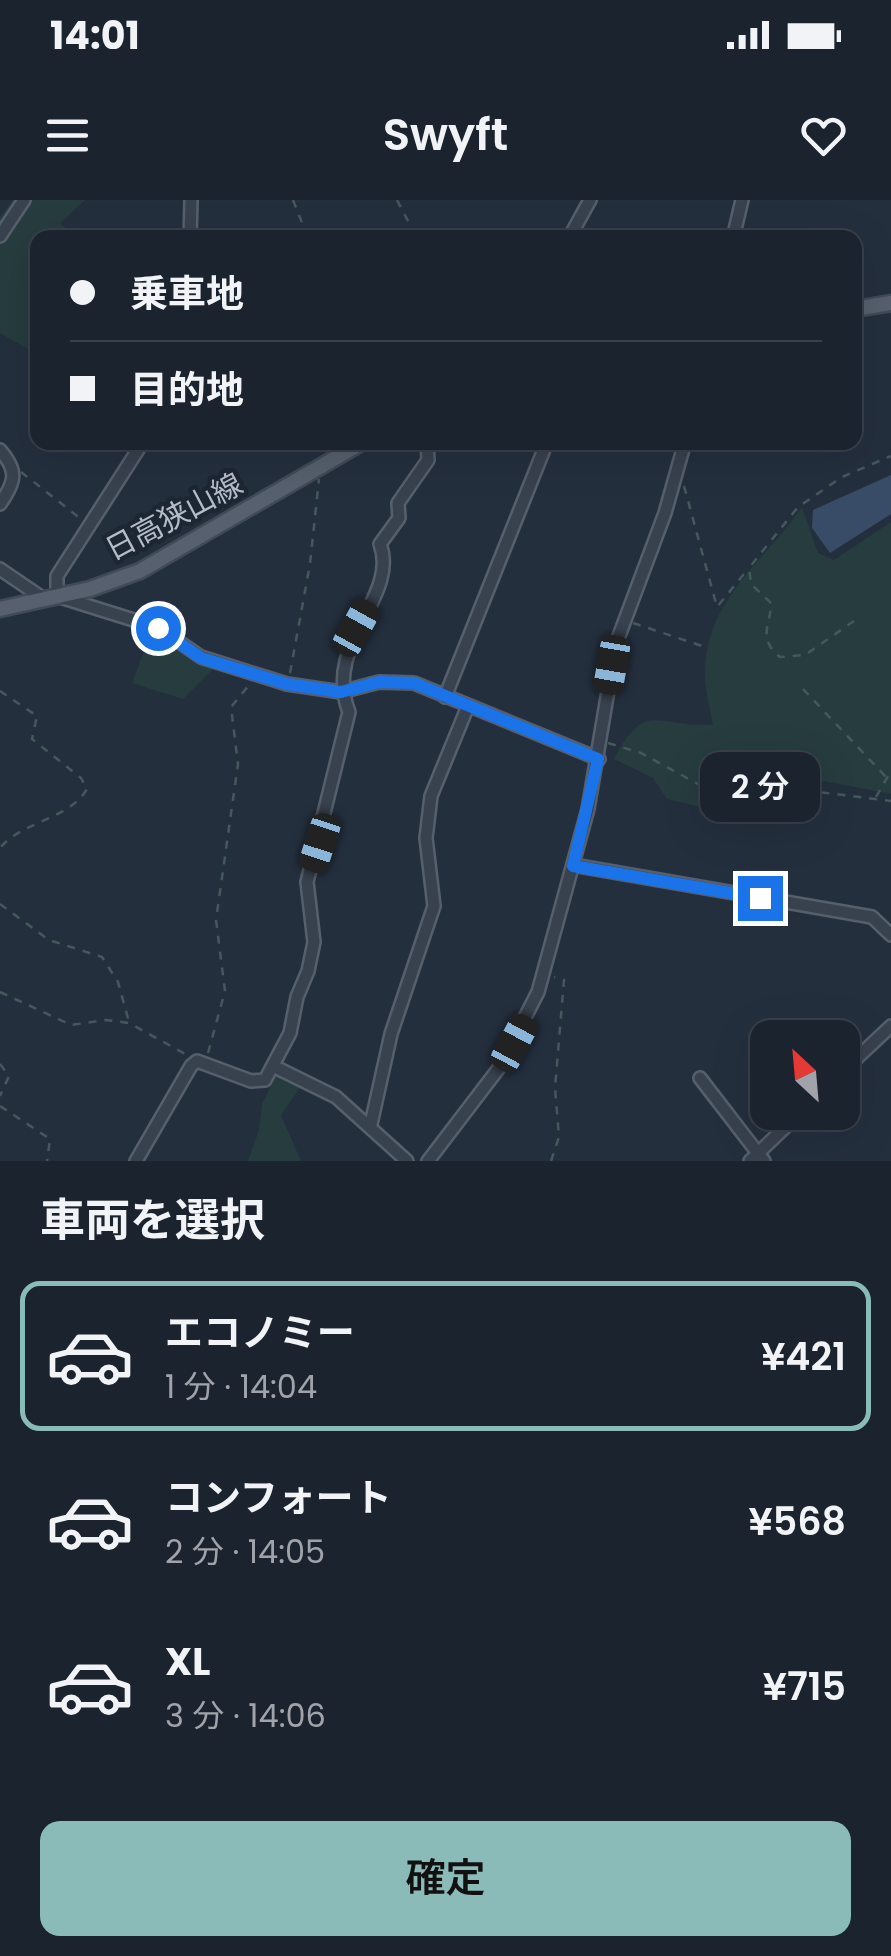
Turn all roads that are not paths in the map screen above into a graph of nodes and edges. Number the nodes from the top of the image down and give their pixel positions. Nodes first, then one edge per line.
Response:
1 (24, 200) edge
2 (191, 200) edge
3 (590, 200) edge
4 (742, 200) edge
5 (190, 230) edge
6 (573, 230) edge
7 (735, 230) edge
8 (0, 236) edge
9 (890, 300) edge
10 (862, 308) edge
11 (0, 450) edge
12 (138, 450) edge
13 (349, 450) edge
14 (427, 450) edge
15 (544, 450) edge
16 (683, 450) edge
17 (0, 504) edge
18 (0, 568) edge
19 (51, 598) junction
20 (0, 609) edge
21 (341, 692) junction
22 (445, 697) junction
23 (468, 706) junction
24 (598, 759) junction
25 (573, 866) junction
26 (891, 935) edge
27 (891, 1026) edge
28 (860, 1055) edge
29 (276, 1066) junction
30 (700, 1078) dead end
31 (371, 1124) junction
32 (784, 1130) edge
33 (756, 1159) edge
34 (136, 1161) edge
35 (408, 1161) edge
36 (428, 1161) edge

1 - 8 street
2 - 5 street
3 - 6 street
4 - 7 street
9 - 10 main road
11 - 17 street
12 - 19 street
13 - 19 main road, 日高狭山線
14 - 21 street
15 - 22 street
16 - 24 street
18 - 19 street
19 - 20 main road, 日高狭山線
19 - 21 street
21 - 22 street
21 - 29 street
22 - 23 street
23 - 24 street
23 - 31 street
24 - 25 street
25 - 26 street
25 - 36 street
27 - 28 street
29 - 31 street
29 - 34 street
30 - 33 street
31 - 35 street
32 - 33 street

